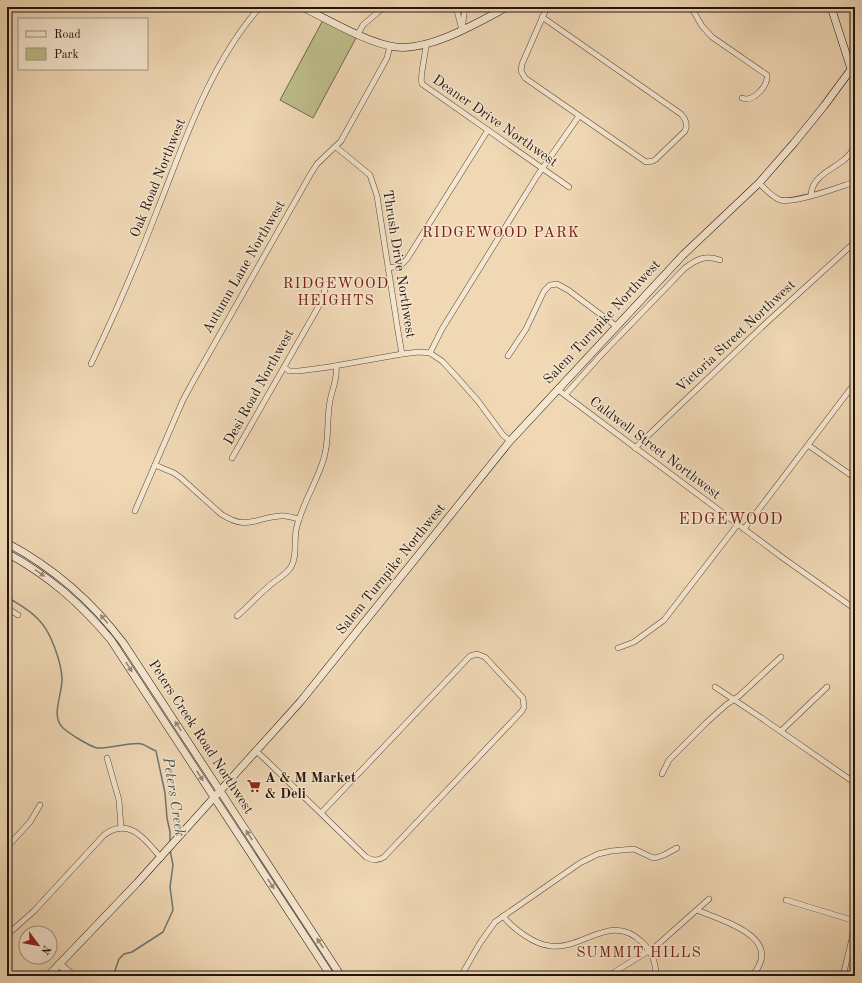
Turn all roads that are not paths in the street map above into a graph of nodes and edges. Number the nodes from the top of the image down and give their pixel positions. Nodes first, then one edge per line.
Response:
1 (260, 7) edge
2 (302, 7) edge
3 (384, 7) edge
4 (456, 7) edge
5 (465, 7) edge
6 (507, 7) edge
7 (547, 7) edge
8 (691, 7) edge
9 (831, 7) edge
10 (542, 17) junction
11 (462, 30) junction
12 (358, 34) junction
13 (426, 44) junction
14 (390, 46) junction
15 (853, 66) edge
16 (742, 98) dead end
17 (579, 116) junction
18 (488, 130) junction
19 (855, 146) edge
20 (336, 147) junction
21 (542, 169) junction
22 (855, 182) edge
23 (759, 183) junction
24 (569, 187) dead end
25 (811, 195) junction
26 (855, 242) edge
27 (720, 260) dead end
28 (388, 268) junction
29 (326, 284) dead end
30 (616, 326) junction
31 (430, 353) junction
32 (402, 354) junction
33 (508, 356) dead end
34 (91, 364) dead end
35 (336, 366) junction
36 (284, 367) junction
37 (855, 383) edge
38 (557, 390) junction
39 (565, 395) junction
40 (510, 441) junction
41 (808, 445) junction
42 (635, 448) junction
43 (232, 458) dead end
44 (155, 465) junction
45 (855, 478) edge
46 (134, 511) dead end
47 (299, 519) junction
48 (738, 524) junction
49 (744, 529) junction
50 (7, 543) edge
51 (7, 553) edge
52 (7, 608) edge
53 (855, 609) edge
54 (18, 615) dead end
55 (237, 616) dead end
56 (618, 648) dead end
57 (781, 657) dead end
58 (715, 687) dead end
59 (827, 688) dead end
60 (734, 699) junction
61 (781, 731) junction
62 (256, 751) junction
63 (107, 758) dead end
64 (662, 774) dead end
65 (855, 783) edge
66 (220, 790) junction
67 (214, 797) junction
68 (40, 805) dead end
69 (321, 813) junction
70 (121, 828) junction
71 (7, 847) edge
72 (677, 848) dead end
73 (162, 857) junction
74 (709, 899) dead end
75 (786, 900) dead end
76 (697, 910) junction
77 (503, 916) junction
78 (855, 921) edge
79 (855, 926) edge
80 (7, 935) edge
81 (649, 951) junction
82 (59, 964) junction
83 (48, 976) edge
84 (73, 976) edge
85 (331, 976) edge
86 (341, 976) edge
87 (461, 976) edge
88 (610, 976) edge
89 (656, 976) edge
90 (752, 976) edge
91 (843, 976) edge

1 - 34 street, Oak Road Northwest
2 - 12 street
3 - 12 street
4 - 11 street
5 - 11 street
6 - 11 street
7 - 10 street
8 - 16 street
9 - 15 street
10 - 17 street
10 - 17 street
11 - 13 street
12 - 14 street
13 - 14 street
13 - 18 street, Deaner Drive Northwest
14 - 20 street, Autumn Lane Northwest
15 - 23 street, Salem Turnpike Northwest
17 - 21 street
18 - 21 street, Deaner Drive Northwest
18 - 28 street
19 - 25 street
20 - 28 street, Thrush Drive Northwest
20 - 44 street, Autumn Lane Northwest
21 - 24 street, Deaner Drive Northwest
21 - 31 street
22 - 25 street
23 - 25 street
23 - 30 street, Salem Turnpike Northwest
26 - 42 street, Victoria Street Northwest
27 - 39 street
28 - 32 street, Thrush Drive Northwest
29 - 36 street, Desi Road Northwest
30 - 33 street
30 - 38 street, Salem Turnpike Northwest
31 - 32 street
31 - 40 street
32 - 35 street
35 - 36 street
35 - 47 street
36 - 43 street, Desi Road Northwest
37 - 41 street
38 - 39 street, Caldwell Street Northwest
38 - 40 street, Salem Turnpike Northwest
39 - 42 street, Caldwell Street Northwest
40 - 62 street, Salem Turnpike Northwest
41 - 45 street
41 - 49 street
42 - 48 street, Caldwell Street Northwest
44 - 46 street, Autumn Lane Northwest
44 - 47 street
47 - 55 street
48 - 49 street, Caldwell Street Northwest
48 - 56 street
49 - 53 street, Caldwell Street Northwest
66 -> 50 street, Peters Creek Road Northwest
51 -> 67 street, Peters Creek Road Northwest
52 - 54 street
57 - 60 street
58 - 60 street
59 - 61 street
60 - 61 street
60 - 64 street
61 - 65 street
62 - 66 street, Salem Turnpike Northwest
62 - 69 street
63 - 70 street
66 - 67 street, Salem Turnpike Northwest
86 -> 66 street, Peters Creek Road Northwest
67 - 73 street, Salem Turnpike Northwest
67 -> 85 street, Peters Creek Road Northwest
68 - 71 street
69 - 69 street
70 - 73 street
70 - 80 street
72 - 77 street
73 - 82 street, Salem Turnpike Northwest
74 - 76 street
75 - 78 street
76 - 81 street
76 - 90 street
77 - 81 street
77 - 87 street
79 - 91 street
81 - 88 street
81 - 89 street
82 - 83 street, Salem Turnpike Northwest
82 - 84 street

